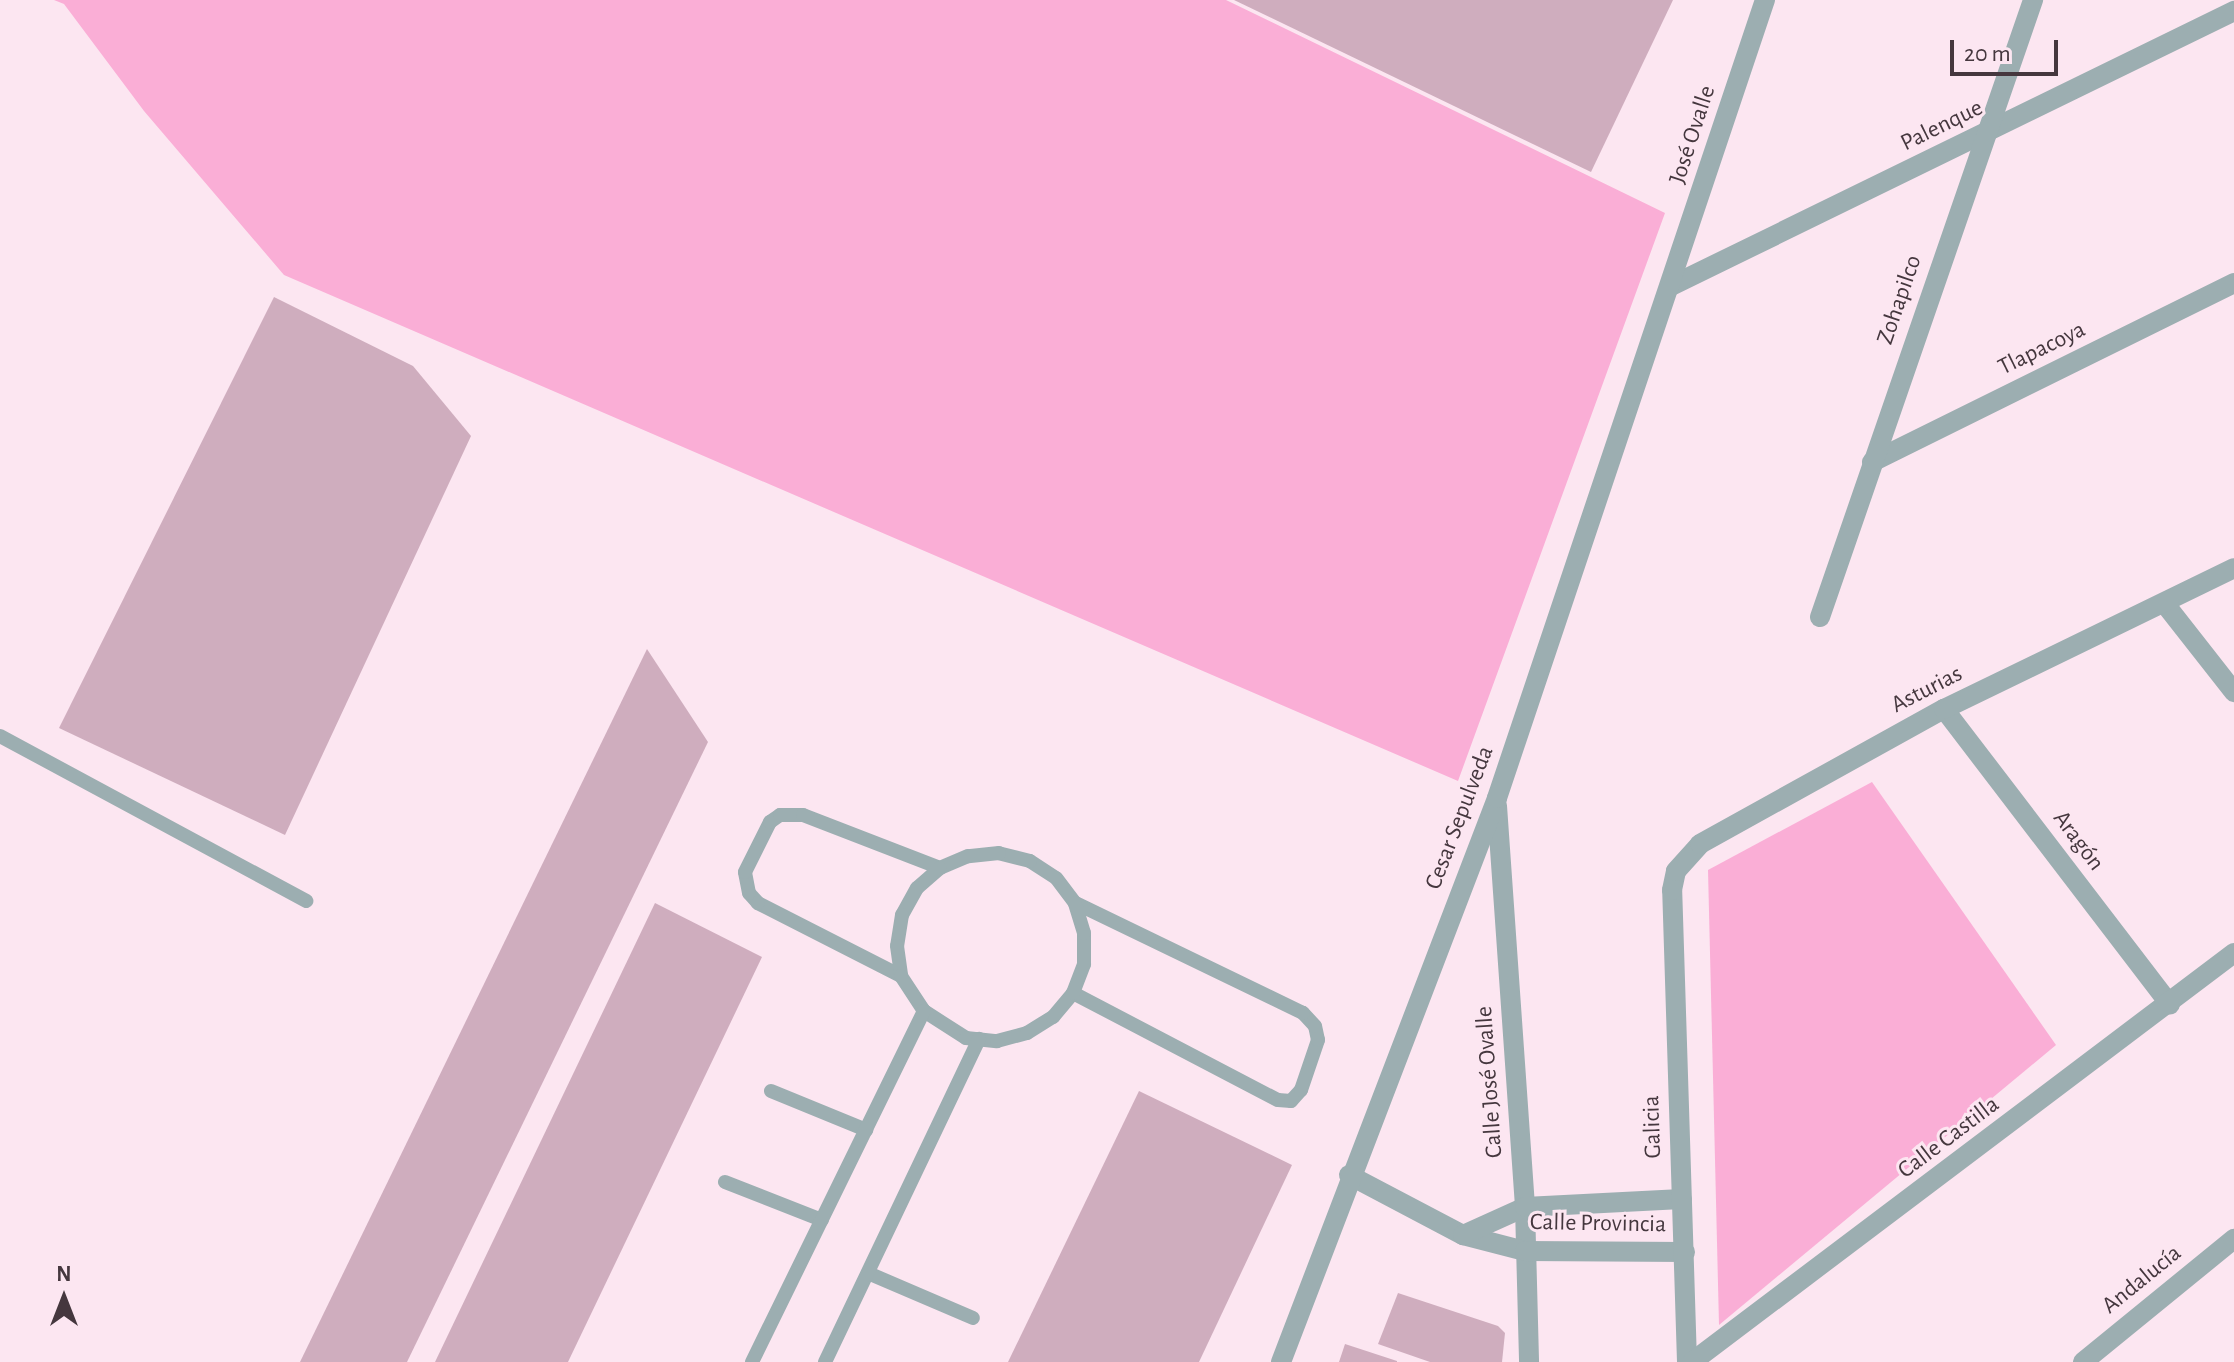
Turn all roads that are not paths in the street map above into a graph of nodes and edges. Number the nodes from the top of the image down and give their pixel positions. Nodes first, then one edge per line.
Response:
1 (1765, 0) edge
2 (2033, 0) edge
3 (2234, 11) edge
4 (1984, 135) junction
5 (2234, 283) edge
6 (1671, 286) junction
7 (1872, 462) junction
8 (2234, 568) edge
9 (2165, 604) junction
10 (1820, 617) dead end
11 (2234, 692) edge
12 (1944, 709) junction
13 (0, 736) edge
14 (1497, 798) junction
15 (940, 868) junction
16 (1672, 890) joint
17 (306, 901) dead end
18 (1075, 903) junction
19 (2234, 953) edge
20 (901, 976) junction
21 (1073, 993) junction
22 (2170, 1005) junction
23 (924, 1011) junction
24 (979, 1039) junction
25 (771, 1091) dead end
26 (866, 1130) junction
27 (1349, 1175) junction
28 (725, 1182) dead end
29 (1682, 1199) junction
30 (1525, 1207) junction
31 (822, 1220) junction
32 (1463, 1235) junction
33 (2234, 1239) edge
34 (1525, 1251) junction
35 (1685, 1252) junction
36 (868, 1273) junction
37 (973, 1318) dead end
38 (752, 1362) edge
39 (825, 1362) edge
40 (1281, 1362) edge
41 (1529, 1362) edge
42 (1690, 1362) edge
43 (2083, 1362) edge

1 - 6 street, José Ovalle
2 - 4 street, Zohapilco
3 - 4 street, Palenque
4 - 6 street, Palenque
4 - 7 street, Zohapilco
5 - 7 street, Tlapacoya
6 - 14 street, Cesar Sepulveda
7 - 10 street, Zohapilco
8 - 9 street, Asturias
9 - 11 street
9 - 12 street, Asturias
12 - 16 street, Asturias
12 - 22 street, Aragón
13 - 17 lane
14 - 27 street, Cesar Sepulveda
14 - 30 street, Calle José Ovalle
15 - 18 lane
15 - 20 lane
15 - 20 lane
16 - 29 street, Galicia
18 - 21 lane
18 - 21 lane
19 - 22 street, Calle Castilla
20 - 23 lane
21 - 24 lane
22 - 42 street, Calle Castilla
23 - 24 lane
23 - 26 lane
24 - 36 lane
25 - 26 lane
26 - 31 lane
27 - 32 street, Calle Provincia
27 - 40 street, Cesar Sepulveda
28 - 31 lane
29 - 30 street, Calle Provincia
29 - 35 street, Galicia
30 - 32 street, Calle Provincia
30 - 34 street, Calle José Ovalle
31 - 38 lane
32 - 34 street, Calle Provincia
33 - 43 street, Andalucía
34 - 35 street, Calle Provincia
34 - 41 street, Calle José Ovalle
35 - 42 street, Galicia
36 - 37 lane
36 - 39 lane

